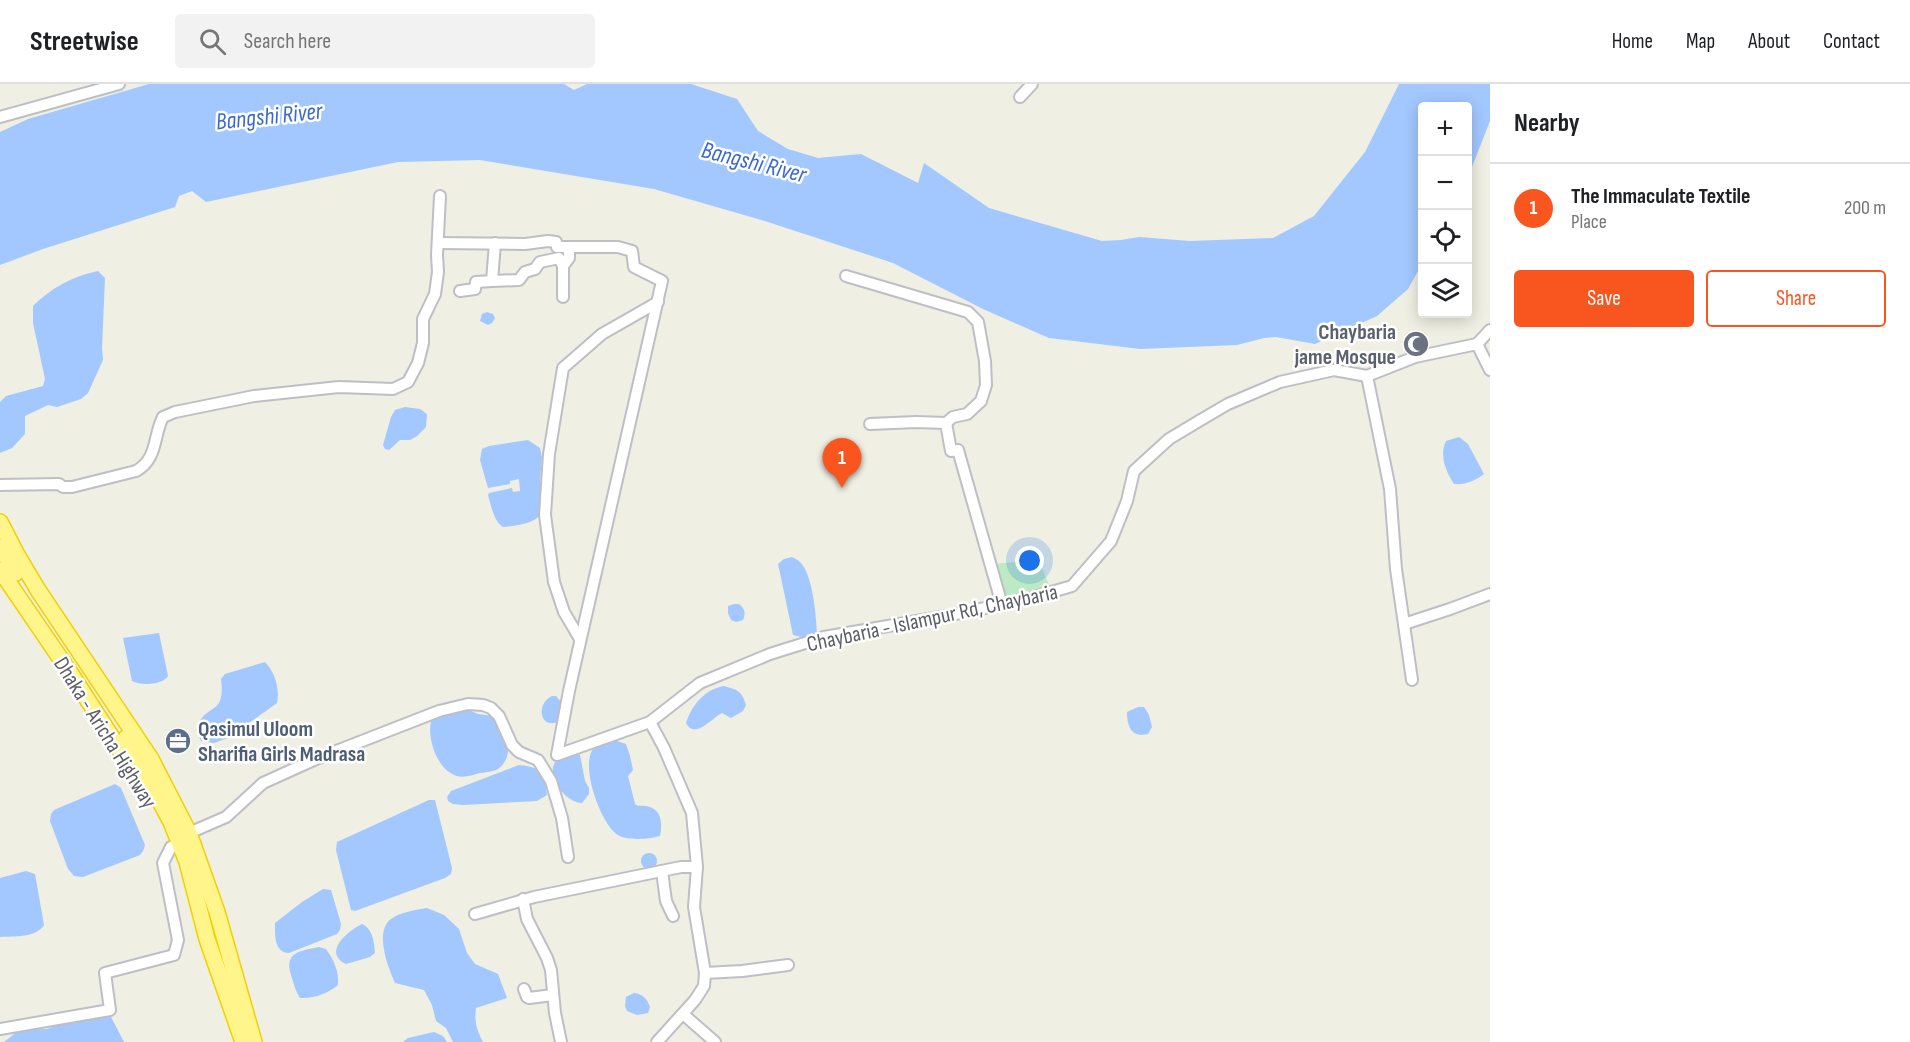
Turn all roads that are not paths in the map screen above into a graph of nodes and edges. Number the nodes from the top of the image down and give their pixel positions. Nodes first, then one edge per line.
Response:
1 (119, 84) edge
2 (1032, 84) edge
3 (1020, 97) dead end
4 (0, 117) edge
5 (440, 196) dead end
6 (438, 243) junction
7 (495, 243) junction
8 (569, 247) junction
9 (564, 266) junction
10 (846, 276) dead end
11 (492, 281) junction
12 (460, 291) dead end
13 (563, 297) dead end
14 (658, 302) junction
15 (1490, 330) edge
16 (1477, 345) junction
17 (1490, 370) edge
18 (1367, 376) junction
19 (946, 423) junction
20 (870, 424) dead end
21 (0, 485) edge
22 (0, 522) edge
23 (0, 547) edge
24 (0, 570) edge
25 (1490, 594) edge
26 (1002, 605) junction
27 (1404, 624) junction
28 (580, 639) junction
29 (1412, 680) dead end
30 (650, 722) junction
31 (557, 755) junction
32 (538, 760) junction
33 (189, 832) junction
34 (171, 847) junction
35 (568, 857) dead end
36 (698, 867) junction
37 (662, 871) junction
38 (191, 896) junction
39 (523, 900) junction
40 (475, 914) dead end
41 (673, 916) dead end
42 (209, 961) junction
43 (788, 965) dead end
44 (705, 973) junction
45 (524, 989) dead end
46 (553, 995) junction
47 (683, 1014) junction
48 (0, 1029) edge
49 (232, 1042) edge
50 (243, 1042) edge
51 (254, 1042) edge
52 (561, 1042) edge
53 (657, 1042) edge
54 (715, 1042) edge

1 - 4 street
2 - 3 street
5 - 6 street
6 - 7 street
6 - 21 street
7 - 8 street
7 - 11 street
8 - 9 street
8 - 14 street
9 - 11 street
9 - 13 street
10 - 19 street
11 - 12 street
14 - 28 street
14 - 28 street
15 - 16 street
16 - 17 street
16 - 18 street
18 - 26 street, Chaybaria - Islampur Rd, Chaybaria
18 - 27 street
19 - 20 street
19 - 26 street
22 - 33 highway
23 - 38 highway
24 - 34 highway, Dhaka - Aricha Highway
25 - 27 street
26 - 30 street, Chaybaria - Islampur Rd, Chaybaria
27 - 29 street
28 - 31 street
30 - 31 street, Chaybaria - Islampur Rd, Chaybaria
30 - 36 street
31 - 32 street, Chaybaria - Islampur Rd, Chaybaria
32 - 33 street
32 - 35 street
33 - 51 highway
34 - 38 highway, Dhaka - Aricha Highway
34 - 48 street
36 - 37 street
36 - 44 street
37 - 39 street
37 - 41 street
38 - 42 highway
39 - 40 street
39 - 46 street
42 - 49 highway
42 - 50 highway
43 - 44 street
44 - 47 street
45 - 46 street
46 - 52 street
47 - 53 street
47 - 54 street

